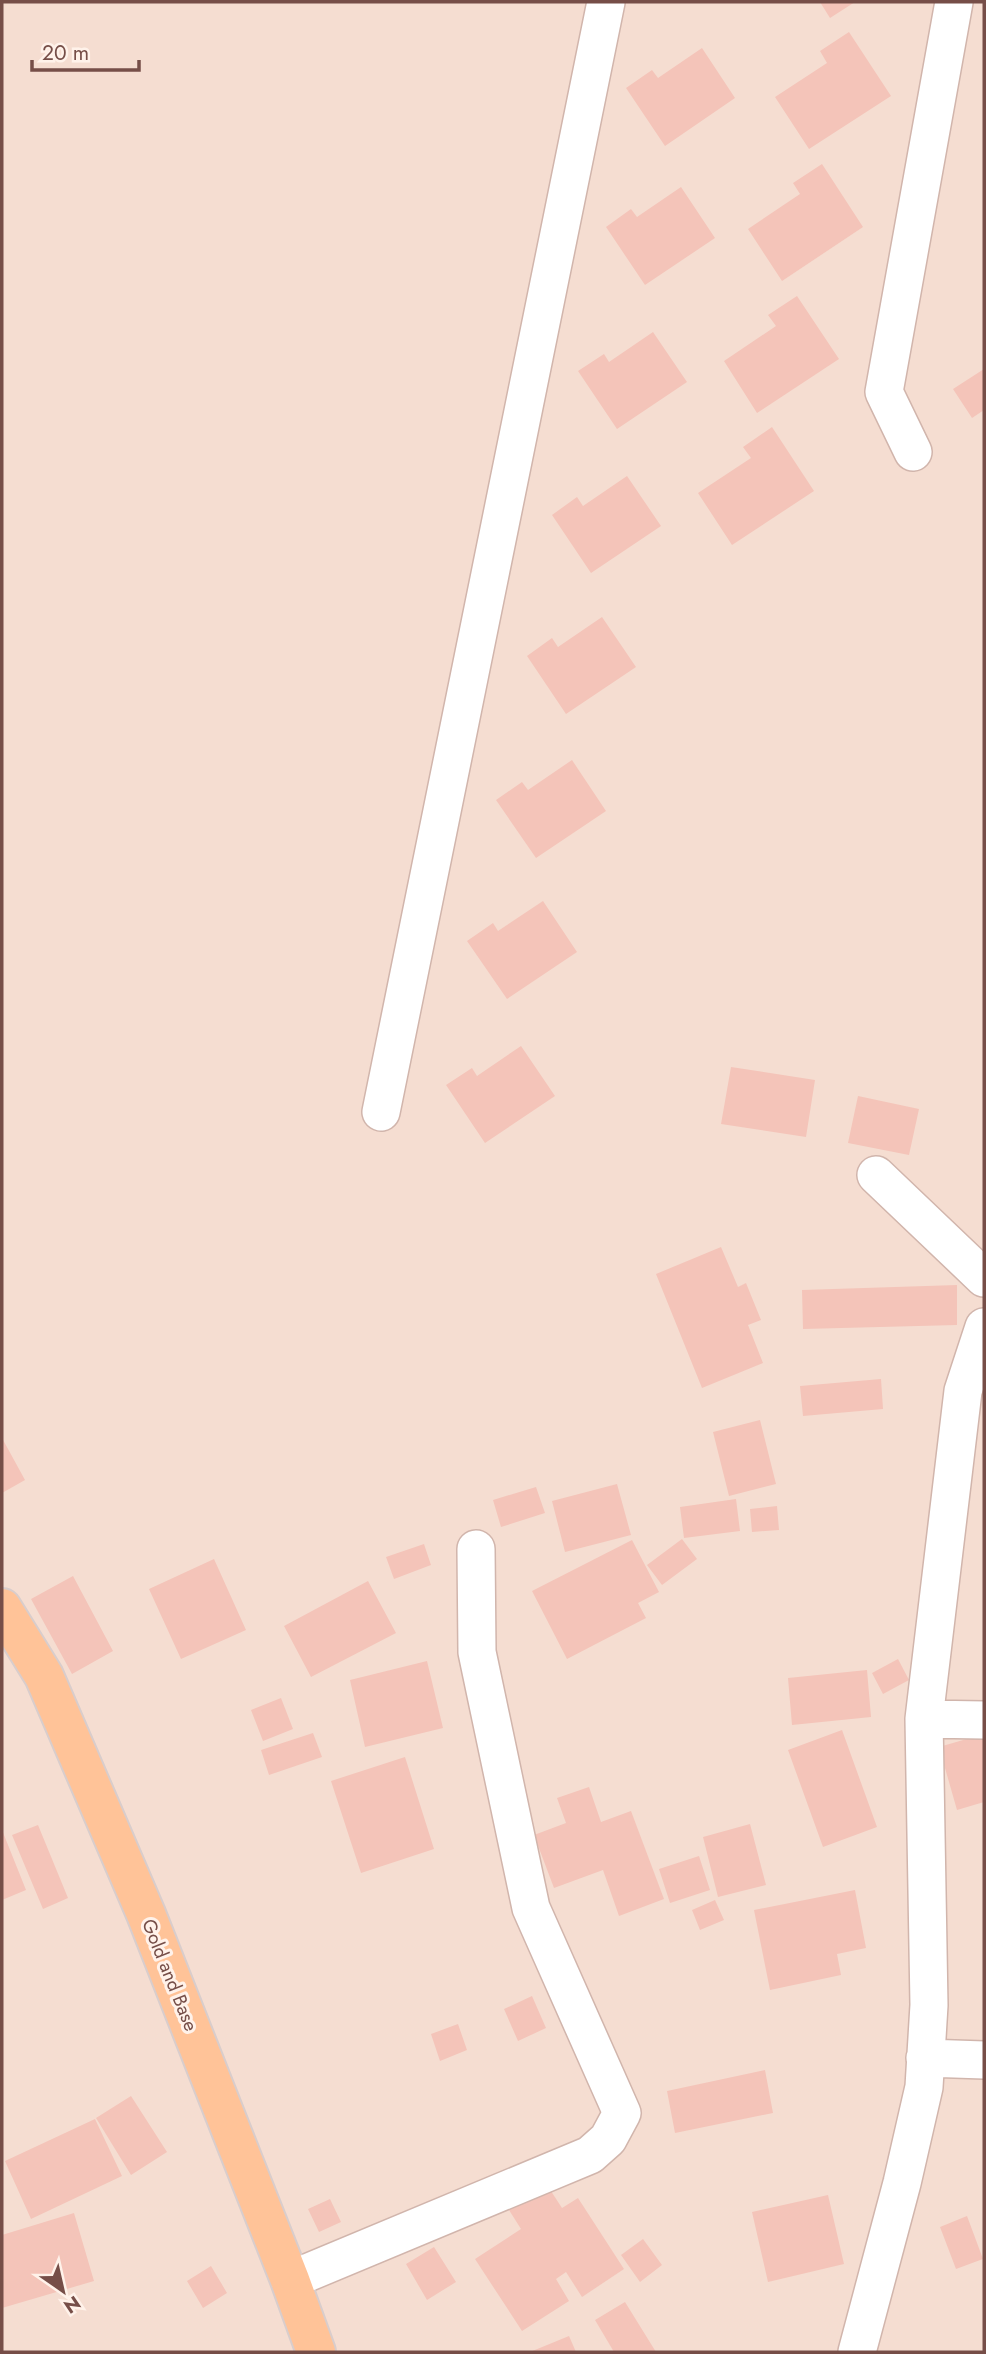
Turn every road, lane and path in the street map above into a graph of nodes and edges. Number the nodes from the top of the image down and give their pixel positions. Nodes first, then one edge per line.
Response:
1 (606, 2) edge
2 (954, 2) edge
3 (913, 452) dead end
4 (381, 1112) dead end
5 (876, 1175) dead end
6 (984, 1278) edge
7 (984, 1326) edge
8 (973, 1391) edge
9 (476, 1549) dead end
10 (2, 1608) edge
11 (924, 1719) junction
12 (984, 1720) edge
13 (925, 2058) junction
14 (984, 2060) edge
15 (290, 2280) junction
16 (316, 2352) edge
17 (857, 2352) edge

1 - 4 street
2 - 3 street
5 - 6 street
7 - 8 street
8 - 11 street
9 - 15 street
10 - 15 main road, Gold and Base
11 - 12 street
11 - 13 street
13 - 14 street
13 - 17 street
15 - 16 main road, Gold and Base

